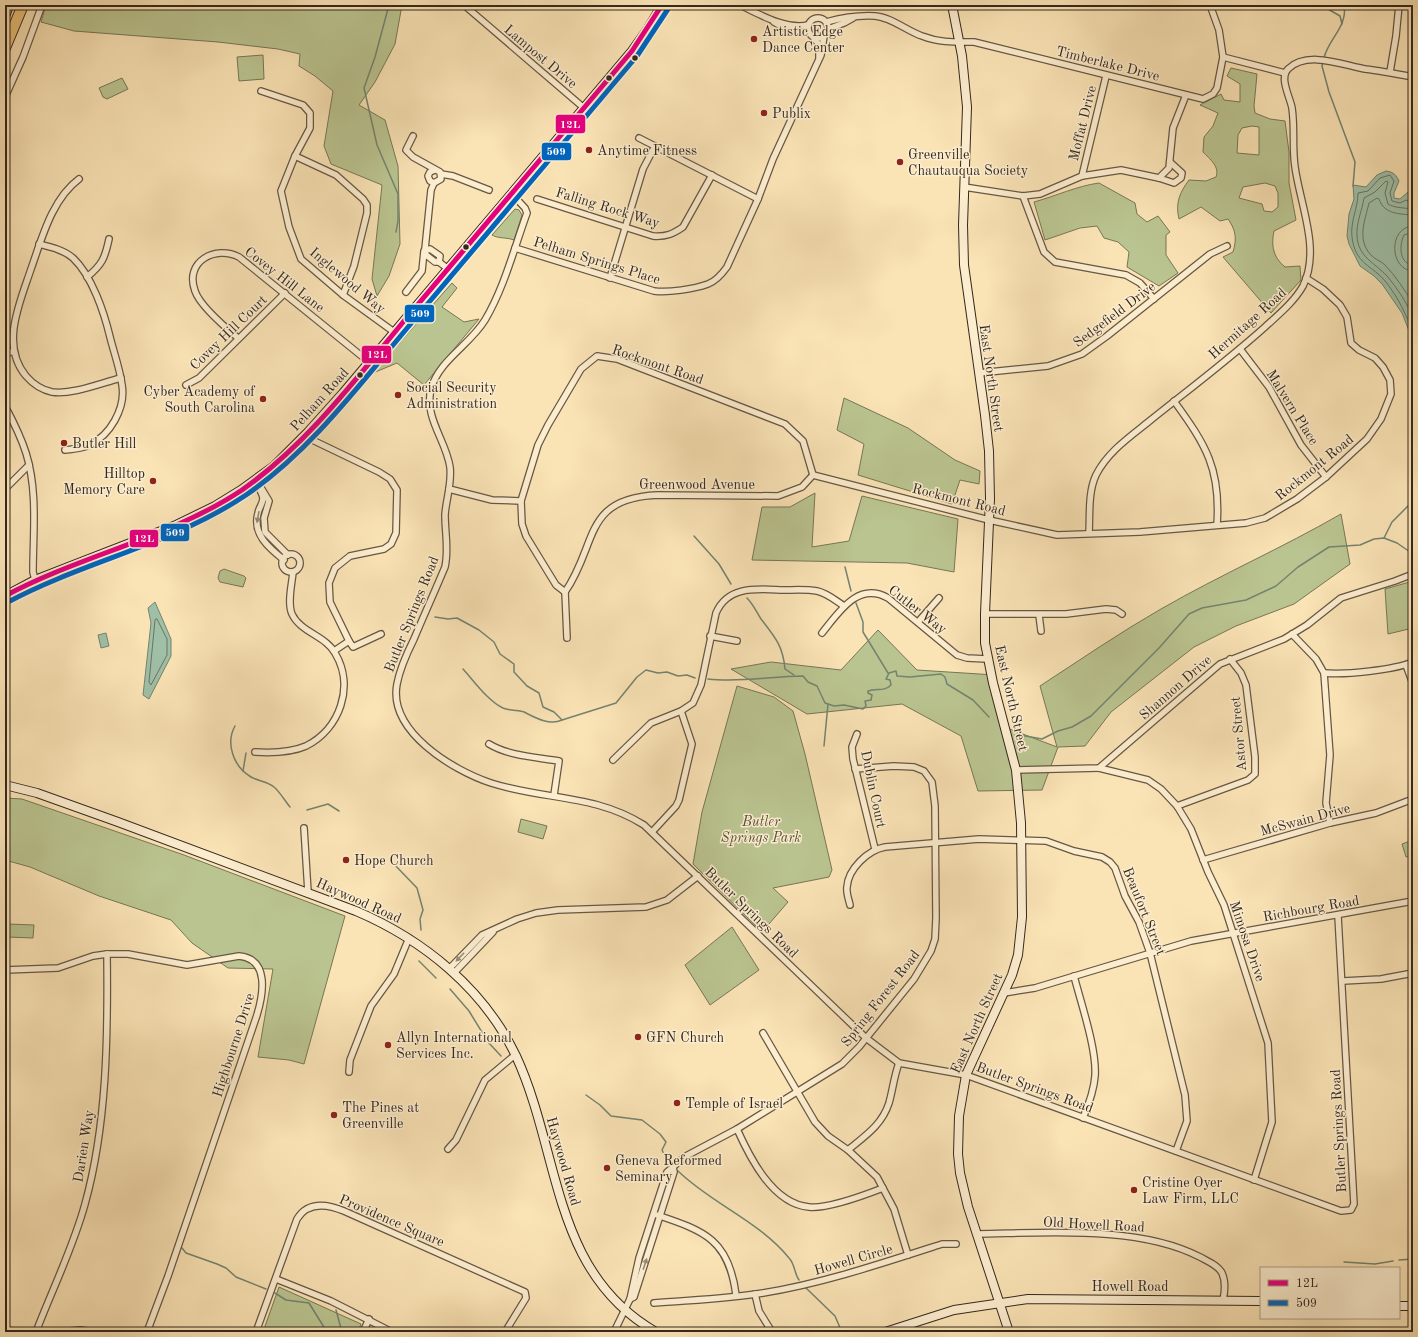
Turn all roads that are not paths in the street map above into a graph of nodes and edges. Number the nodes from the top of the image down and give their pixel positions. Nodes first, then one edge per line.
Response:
1 (8, 5) edge
2 (23, 5) edge
3 (42, 5) edge
4 (464, 5) edge
5 (662, 5) edge
6 (740, 5) edge
7 (952, 5) edge
8 (1210, 5) edge
9 (1399, 5) edge
10 (5, 14) edge
11 (853, 18) junction
12 (772, 20) junction
13 (826, 22) junction
14 (808, 25) junction
15 (828, 29) junction
16 (808, 33) junction
17 (824, 36) junction
18 (814, 38) junction
19 (960, 42) junction
20 (5, 48) edge
21 (1223, 57) junction
22 (819, 60) junction
23 (1390, 72) junction
24 (1285, 73) junction
25 (1106, 76) junction
26 (1413, 77) edge
27 (261, 91) dead end
28 (1186, 95) junction
29 (5, 97) edge
30 (584, 108) junction
31 (414, 136) dead end
32 (639, 138) dead end
33 (655, 146) junction
34 (295, 156) junction
35 (1170, 163) junction
36 (435, 170) junction
37 (441, 174) junction
38 (712, 175) junction
39 (1082, 176) junction
40 (1159, 178) junction
41 (79, 179) dead end
42 (434, 183) junction
43 (964, 187) junction
44 (489, 190) dead end
45 (512, 194) junction
46 (1023, 196) junction
47 (537, 198) dead end
48 (758, 199) junction
49 (625, 227) junction
50 (109, 239) dead end
51 (39, 244) junction
52 (1227, 246) dead end
53 (515, 248) junction
54 (425, 250) junction
55 (437, 254) junction
56 (432, 260) junction
57 (439, 262) junction
58 (448, 268) junction
59 (87, 277) junction
60 (610, 278) junction
61 (1306, 278) junction
62 (406, 292) dead end
63 (285, 293) junction
64 (343, 295) junction
65 (1154, 299) junction
66 (394, 332) junction
67 (238, 338) junction
68 (1240, 350) junction
69 (14, 351) junction
70 (5, 354) edge
71 (369, 362) junction
72 (979, 373) junction
73 (121, 378) junction
74 (186, 385) dead end
75 (1174, 402) junction
76 (5, 406) edge
77 (304, 436) junction
78 (65, 450) dead end
79 (29, 466) junction
80 (813, 475) junction
81 (1326, 476) junction
82 (255, 480) junction
83 (5, 489) edge
84 (449, 489) junction
85 (521, 501) junction
86 (989, 520) junction
87 (1217, 525) junction
88 (1089, 533) junction
89 (286, 557) junction
90 (293, 572) junction
91 (1413, 574) edge
92 (35, 580) junction
93 (564, 592) junction
94 (5, 596) edge
95 (939, 598) dead end
96 (844, 606) junction
97 (984, 614) junction
98 (1122, 614) dead end
99 (1039, 615) junction
100 (918, 622) junction
101 (1041, 631) dead end
102 (822, 633) dead end
103 (380, 634) dead end
104 (1292, 634) junction
105 (710, 636) junction
106 (566, 638) dead end
107 (349, 641) junction
108 (738, 641) dead end
109 (334, 651) junction
110 (988, 659) junction
111 (1230, 659) junction
112 (1413, 662) edge
113 (1406, 664) junction
114 (1324, 673) junction
115 (1413, 684) edge
116 (681, 711) junction
117 (857, 734) dead end
118 (488, 744) dead end
119 (255, 752) dead end
120 (613, 760) dead end
121 (1099, 768) junction
122 (855, 769) junction
123 (1016, 770) junction
124 (5, 785) edge
125 (554, 795) junction
126 (1413, 799) edge
127 (1177, 806) junction
128 (1330, 823) junction
129 (304, 828) dead end
130 (652, 832) junction
131 (1021, 840) junction
132 (935, 842) junction
133 (875, 849) junction
134 (1203, 860) junction
135 (698, 876) junction
136 (308, 892) junction
137 (1413, 901) edge
138 (850, 905) dead end
139 (1338, 916) junction
140 (1234, 933) junction
141 (409, 938) junction
142 (1150, 953) junction
143 (107, 954) junction
144 (5, 970) edge
145 (451, 971) junction
146 (1413, 973) edge
147 (1074, 976) junction
148 (1343, 980) junction
149 (1004, 994) junction
150 (763, 1033) dead end
151 (866, 1038) junction
152 (515, 1056) junction
153 (899, 1063) junction
154 (349, 1072) dead end
155 (966, 1075) junction
156 (797, 1092) junction
157 (1083, 1118) junction
158 (737, 1129) junction
159 (448, 1149) dead end
160 (848, 1150) junction
161 (1176, 1151) junction
162 (673, 1167) junction
163 (1254, 1180) junction
164 (883, 1188) junction
165 (653, 1214) junction
166 (661, 1216) junction
167 (977, 1234) junction
168 (956, 1244) dead end
169 (908, 1255) junction
170 (276, 1279) junction
171 (756, 1294) junction
172 (736, 1295) junction
173 (630, 1299) junction
174 (1223, 1300) junction
175 (1260, 1301) edge
176 (654, 1303) dead end
177 (999, 1303) junction
178 (1400, 1306) edge
179 (1413, 1306) edge
180 (625, 1309) junction
181 (369, 1319) junction
182 (5, 1330) edge
183 (21, 1332) edge
184 (36, 1332) edge
185 (60, 1332) edge
186 (96, 1332) edge
187 (147, 1332) edge
188 (256, 1332) edge
189 (362, 1332) edge
190 (392, 1332) edge
191 (505, 1332) edge
192 (614, 1332) edge
193 (656, 1332) edge
194 (772, 1332) edge
195 (885, 1332) edge
196 (1009, 1332) edge

1 - 10 highway
2 - 20 highway
3 - 29 street
4 - 30 street, Lampost Drive
5 - 30 main road, Pelham Road
6 - 12 street
7 - 19 main road, East North Street
8 - 21 street, Timberlake Drive
9 - 23 street
11 - 13 street, Timberlake Drive
11 - 15 street
11 - 19 street, Timberlake Drive
12 - 14 street
12 - 16 street
13 - 14 street
13 - 15 street
14 - 16 street
15 - 17 street
16 - 18 street
17 - 18 street
17 - 22 street, Pelham Springs Place
18 - 22 street
19 - 25 street, Timberlake Drive
19 - 43 main road, East North Street
21 - 24 street
21 - 28 street, Timberlake Drive
22 - 48 street, Pelham Springs Place
23 - 24 street
23 - 26 street
24 - 61 street, Hermitage Road
25 - 28 street, Timberlake Drive
25 - 39 street, Moffat Drive
27 - 34 street, Inglewood Way
28 - 35 street
30 - 45 main road, Pelham Road
31 - 36 street
32 - 33 street
33 - 38 street
33 - 49 street
34 - 64 street, Inglewood Way
34 - 64 street
35 - 40 street
35 - 40 street
36 - 37 street
36 - 42 street
37 - 42 street
37 - 44 street
38 - 48 street
38 - 49 street, Falling Rock Way
39 - 40 street
39 - 46 street
41 - 51 street
42 - 54 street
43 - 46 street
43 - 72 main road, East North Street
45 - 53 street, Butler Springs Road
45 - 58 main road, Pelham Road
46 - 65 street
47 - 49 street, Falling Rock Way
48 - 60 street, Pelham Springs Place
49 - 60 street
50 - 59 street
51 - 59 street
51 - 69 street
52 - 65 street, Sedgefield Drive
53 - 60 street, Pelham Springs Place
53 - 84 street, Butler Springs Road
54 - 55 street
54 - 56 street
54 - 62 street
55 - 56 street
55 - 57 street
56 - 57 street
57 - 58 street
58 - 66 main road, Pelham Road
59 - 73 street
61 - 68 street, Hermitage Road
61 - 81 street, Rockmont Road
63 - 67 street, Covey Hill Court
63 - 67 street, Covey Hill Lane
63 - 71 street, Covey Hill Lane
64 - 66 street, Inglewood Way
65 - 72 street, Sedgefield Drive
66 - 71 main road, Pelham Road
67 - 74 street, Covey Hill Court
68 - 75 street, Hermitage Road
68 - 81 street, Malvern Place
69 - 70 street
69 - 73 street
71 - 77 main road, Pelham Road
72 - 86 main road, East North Street
73 - 78 street
75 - 87 street
75 - 88 street, Hermitage Road
76 - 79 street
77 - 82 main road, Pelham Road
77 - 107 street
79 - 83 street
79 - 92 street
80 - 85 street, Rockmont Road
80 - 86 street, Rockmont Road
80 - 93 street, Greenwood Avenue
81 - 87 street, Rockmont Road
82 - 89 street
82 - 92 main road, Pelham Road
84 - 85 street
84 - 125 street, Butler Springs Road
85 - 93 street
86 - 88 street, Rockmont Road
86 - 97 main road, East North Street
87 - 88 street, Rockmont Road
89 - 90 street
89 - 90 street
90 - 109 street
91 - 104 street, Shannon Drive
92 - 94 main road, Pelham Road
93 - 106 street
95 - 100 street
96 - 100 street, Cutler Way
96 - 102 street, Cutler Way
96 - 105 street
97 - 99 street
97 - 110 main road, East North Street
98 - 99 street
99 - 101 street
100 - 110 street, Cutler Way
103 - 107 street
104 - 111 street, Shannon Drive
104 - 114 street
105 - 108 street
105 - 116 street
107 - 109 street
109 - 119 street
110 - 123 main road, East North Street
111 - 121 street, Shannon Drive
111 - 127 street, Astor Street
112 - 113 street
113 - 114 street
113 - 115 street
114 - 128 street
116 - 120 street
116 - 130 street
117 - 122 street, Dublin Court
118 - 125 street
121 - 123 street
121 - 127 street, Mimosa Drive
122 - 132 street, Spring Forest Road
122 - 133 street, Dublin Court
123 - 131 main road, East North Street
124 - 136 main road, Haywood Road
125 - 130 street, Butler Springs Road
126 - 128 street, McSwain Drive
127 - 134 street, Mimosa Drive
128 - 134 street, McSwain Drive
129 - 136 street
130 - 135 street, Butler Springs Road
131 - 132 street, Beaufort Street
131 - 142 street, Beaufort Street
131 - 149 main road, East North Street
132 - 133 street, Beaufort Street
132 - 151 street, Spring Forest Road
133 - 138 street
134 - 140 street, Mimosa Drive
135 - 145 street
135 - 151 street, Butler Springs Road
136 - 141 main road, Haywood Road
137 - 139 street, Richbourg Road
139 - 140 street, Richbourg Road
139 - 148 street, Butler Springs Road
140 - 142 street, Richbourg Road
140 - 163 street, Mimosa Drive
141 - 145 main road, Haywood Road
141 - 154 street
142 - 147 street, Richbourg Road
142 - 161 street, Beaufort Street
143 - 144 street, Highbourne Drive
143 - 184 street, Darien Way
143 - 187 street, Highbourne Drive
145 - 152 main road, Haywood Road
146 - 148 street
147 - 149 street, Richbourg Road
147 - 157 street
148 - 163 street, Butler Springs Road
149 - 155 main road, East North Street
150 - 156 street
151 - 153 street, Butler Springs Road
151 - 156 street, Spring Forest Road
152 - 159 street
152 - 180 main road, Haywood Road
153 - 155 street, Butler Springs Road
153 - 160 street
155 - 157 street, Butler Springs Road
155 - 167 main road, East North Street
156 - 158 street, Spring Forest Road
156 - 160 street
157 - 161 street, Butler Springs Road
158 - 162 street, Spring Forest Road
158 - 164 street
160 - 164 street
161 - 163 street, Butler Springs Road
162 - 165 street, Spring Forest Road
162 - 166 street, Spring Forest Road
164 - 169 street
165 - 166 street
165 - 173 street, Spring Forest Road
166 - 172 street
173 -> 166 street, Spring Forest Road
167 - 174 street, Old Howell Road
167 - 177 main road, East North Street
168 - 169 street, Howell Circle
169 - 171 street, Howell Circle
170 - 181 street
170 - 188 street, Providence Square
170 - 191 street, Providence Square
171 - 172 street, Howell Circle
171 - 194 street
172 - 176 street, Howell Circle
173 - 180 street, Spring Forest Road
174 - 175 main road, Howell Road
174 - 177 main road, Howell Road
177 - 195 main road
177 - 196 main road, East North Street
178 - 179 main road
180 - 192 street
180 - 193 main road, Haywood Road
181 - 189 street
181 - 190 street
182 - 183 street
185 - 186 street

